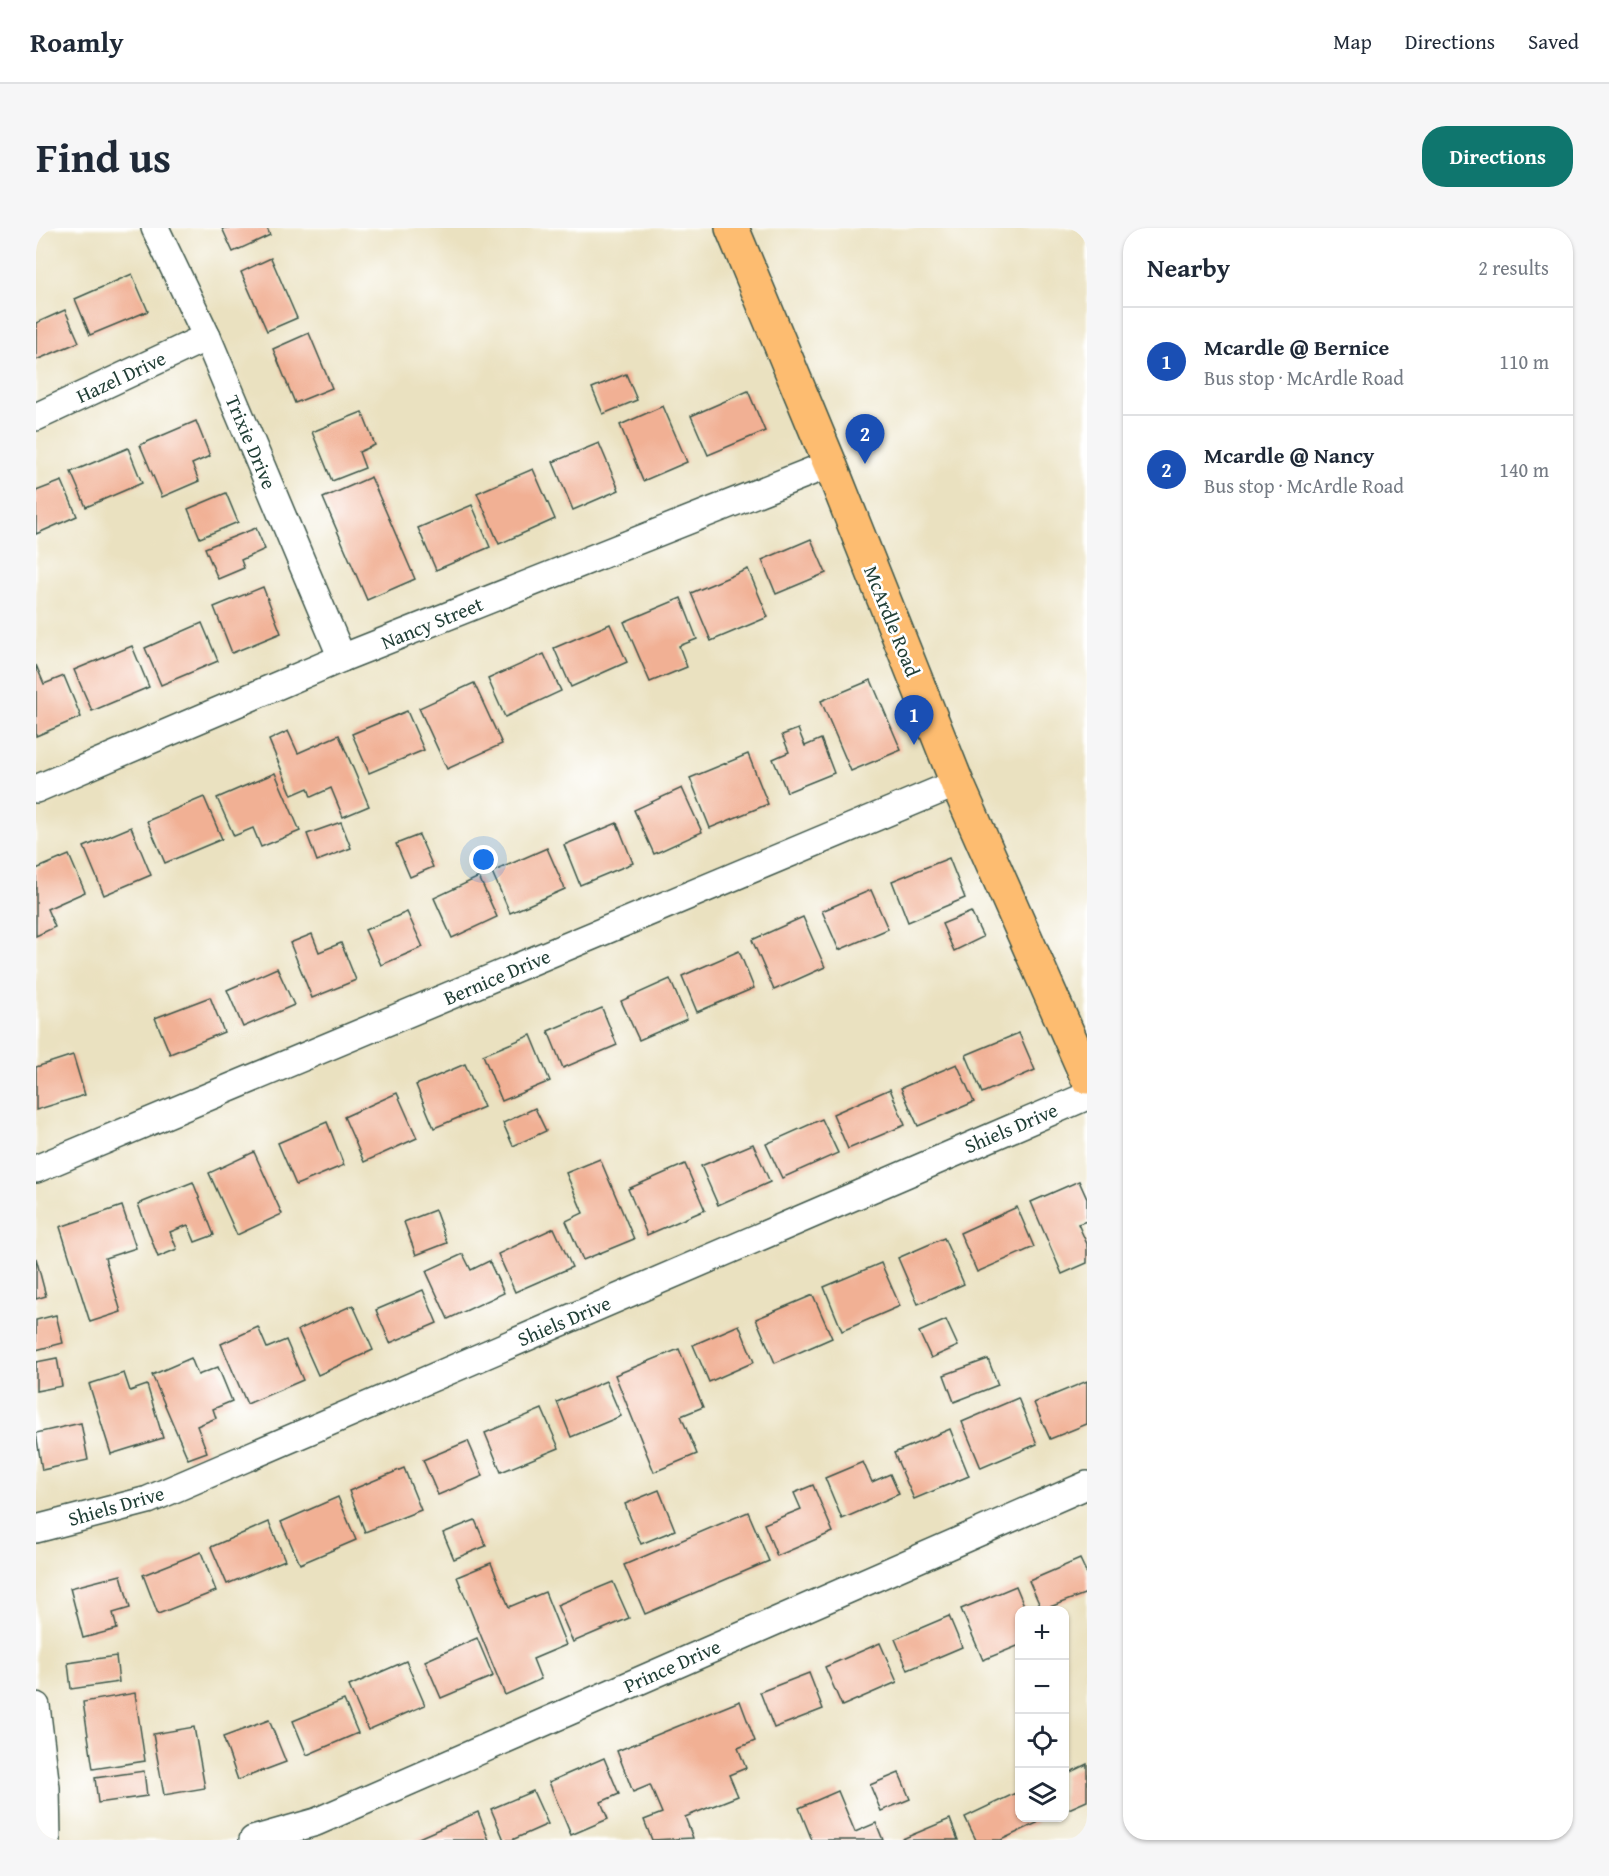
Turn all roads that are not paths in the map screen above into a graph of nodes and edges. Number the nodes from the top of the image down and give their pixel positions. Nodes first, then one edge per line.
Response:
1 (155, 228) edge
2 (732, 228) edge
3 (207, 337) junction
4 (36, 417) edge
5 (830, 464) junction
6 (342, 658) junction
7 (957, 783) junction
8 (36, 789) edge
9 (1087, 1077) edge
10 (1087, 1096) edge
11 (36, 1170) edge
12 (1087, 1485) edge
13 (36, 1529) edge
14 (36, 1706) edge
15 (47, 1840) edge
16 (253, 1840) edge

1 - 3 street, Trixie Drive
2 - 5 main road, McArdle Road
3 - 4 street, Hazel Drive
3 - 6 street, Trixie Drive
5 - 6 street, Nancy Street
5 - 7 main road, McArdle Road
6 - 8 street, Nancy Street
7 - 9 main road, McArdle Road
7 - 11 street, Bernice Drive
10 - 13 street, Shiels Drive
12 - 16 street, Prince Drive
14 - 15 street

